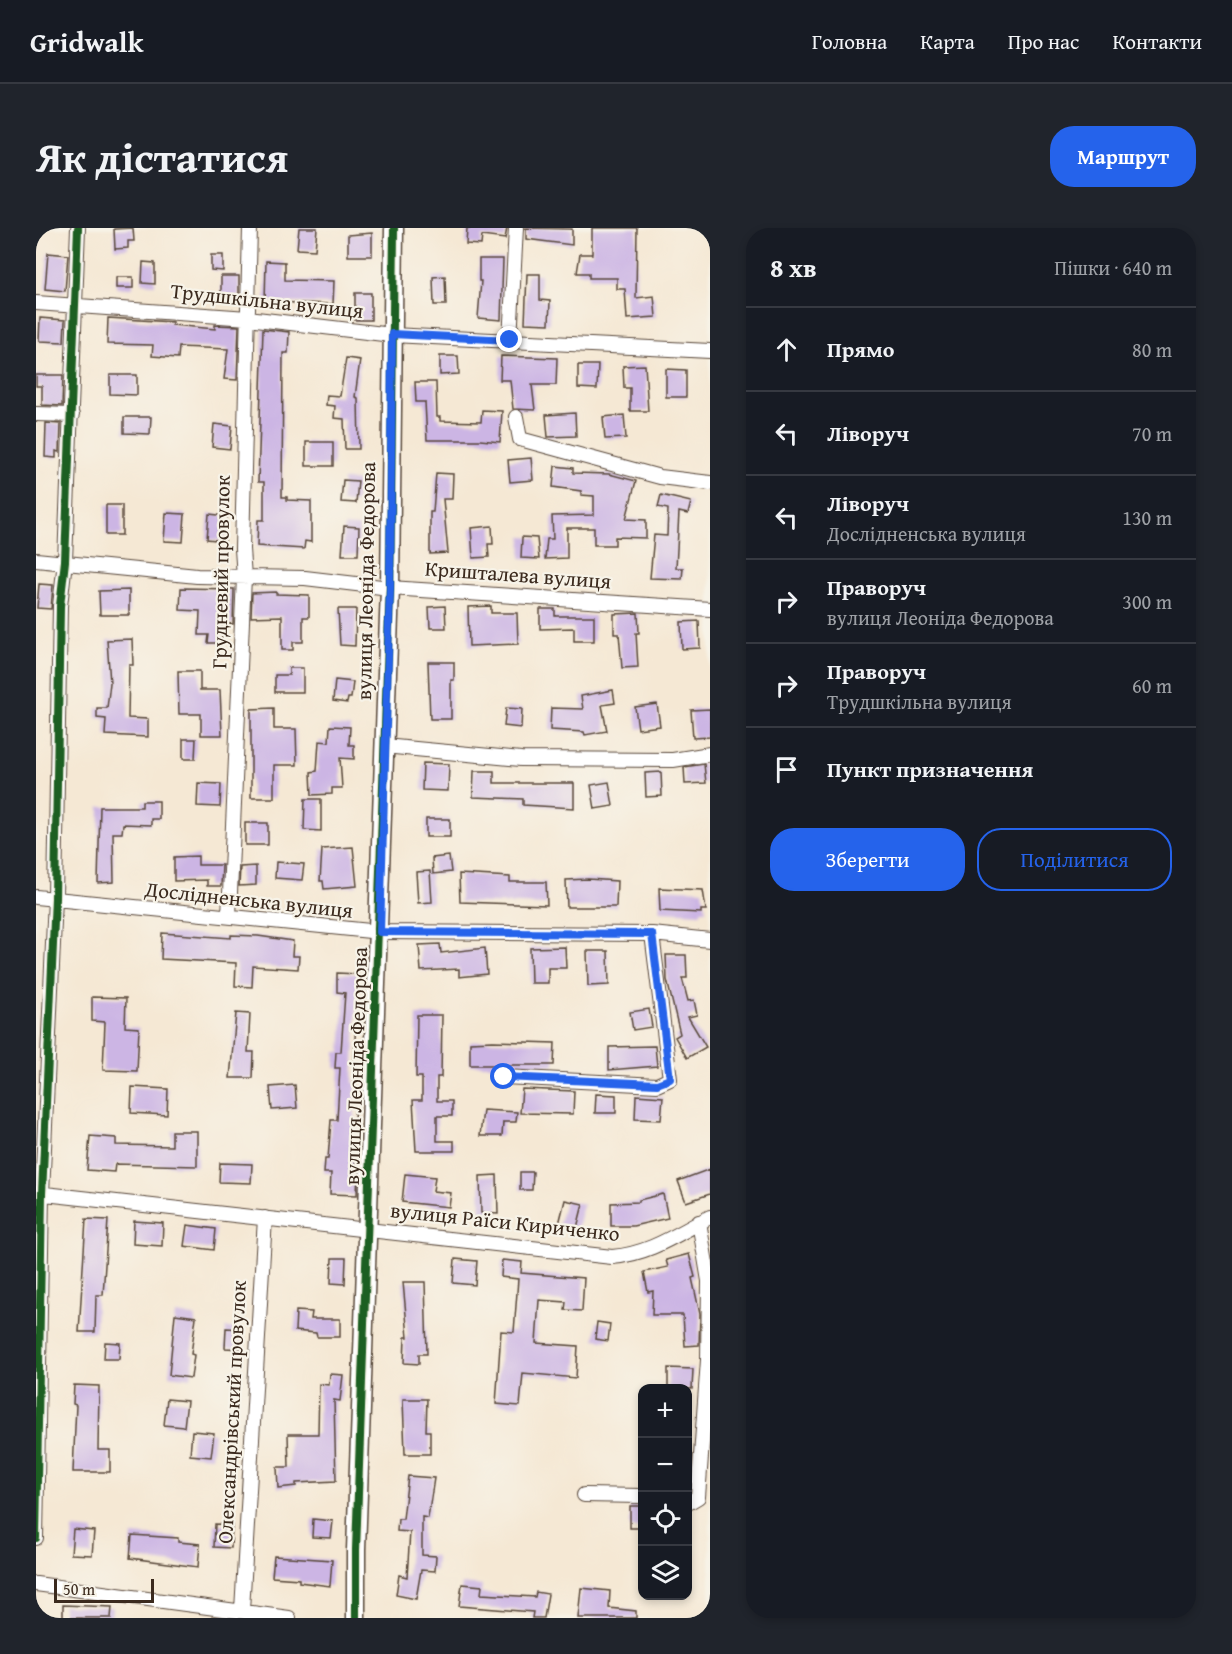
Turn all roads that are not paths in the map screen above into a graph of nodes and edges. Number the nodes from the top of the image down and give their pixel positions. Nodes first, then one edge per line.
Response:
1 (78, 228) edge
2 (250, 228) edge
3 (394, 228) edge
4 (516, 228) edge
5 (36, 303) edge
6 (75, 304) junction
7 (248, 318) junction
8 (392, 334) junction
9 (510, 340) junction
10 (710, 351) edge
11 (36, 414) edge
12 (72, 415) junction
13 (516, 417) dead end
14 (710, 483) edge
15 (36, 560) edge
16 (65, 561) junction
17 (244, 577) junction
18 (390, 588) junction
19 (710, 609) edge
20 (384, 746) junction
21 (710, 754) edge
22 (36, 897) edge
23 (56, 898) junction
24 (229, 916) junction
25 (380, 932) junction
26 (652, 934) junction
27 (710, 940) edge
28 (504, 1077) dead end
29 (39, 1193) edge
30 (265, 1218) junction
31 (705, 1219) edge
32 (368, 1229) junction
33 (584, 1495) dead end
34 (638, 1496) edge
35 (692, 1500) edge
36 (36, 1538) edge
37 (36, 1584) edge
38 (242, 1610) junction
39 (289, 1618) edge
40 (356, 1618) edge

1 - 6 street
2 - 7 street, Грудневий провулок
3 - 8 street, вулиця Леоніда Федорова
4 - 9 street
5 - 6 street, Трудшкільна вулиця
6 - 7 street, Трудшкільна вулиця
6 - 12 street
7 - 8 street, Трудшкільна вулиця
7 - 17 street, Грудневий провулок
8 - 9 street, Трудшкільна вулиця
8 - 18 street, вулиця Леоніда Федорова
9 - 10 street, Трудшкільна вулиця
11 - 12 street
12 - 16 street
13 - 14 street
15 - 16 street, Кришталева вулиця
16 - 17 street, Кришталева вулиця
16 - 23 street
17 - 18 street, Кришталева вулиця
17 - 24 street, Грудневий провулок
18 - 19 street, Кришталева вулиця
18 - 20 street, вулиця Леоніда Федорова
20 - 21 street
20 - 25 street, вулиця Леоніда Федорова
22 - 23 street, Дослідненська вулиця
23 - 24 street, Дослідненська вулиця
23 - 29 street
24 - 25 street, Дослідненська вулиця
25 - 26 street, Дослідненська вулиця
25 - 32 street, вулиця Леоніда Федорова
26 - 27 street, Дослідненська вулиця
26 - 28 street
29 - 30 street, вулиця Раїси Кириченко
29 - 36 street
30 - 32 street, вулиця Раїси Кириченко
30 - 38 street, Олександрівський провулок
31 - 32 street, вулиця Раїси Кириченко
31 - 35 street
32 - 40 street, вулиця Леоніда Федорова
33 - 34 street
37 - 38 street
38 - 39 street

